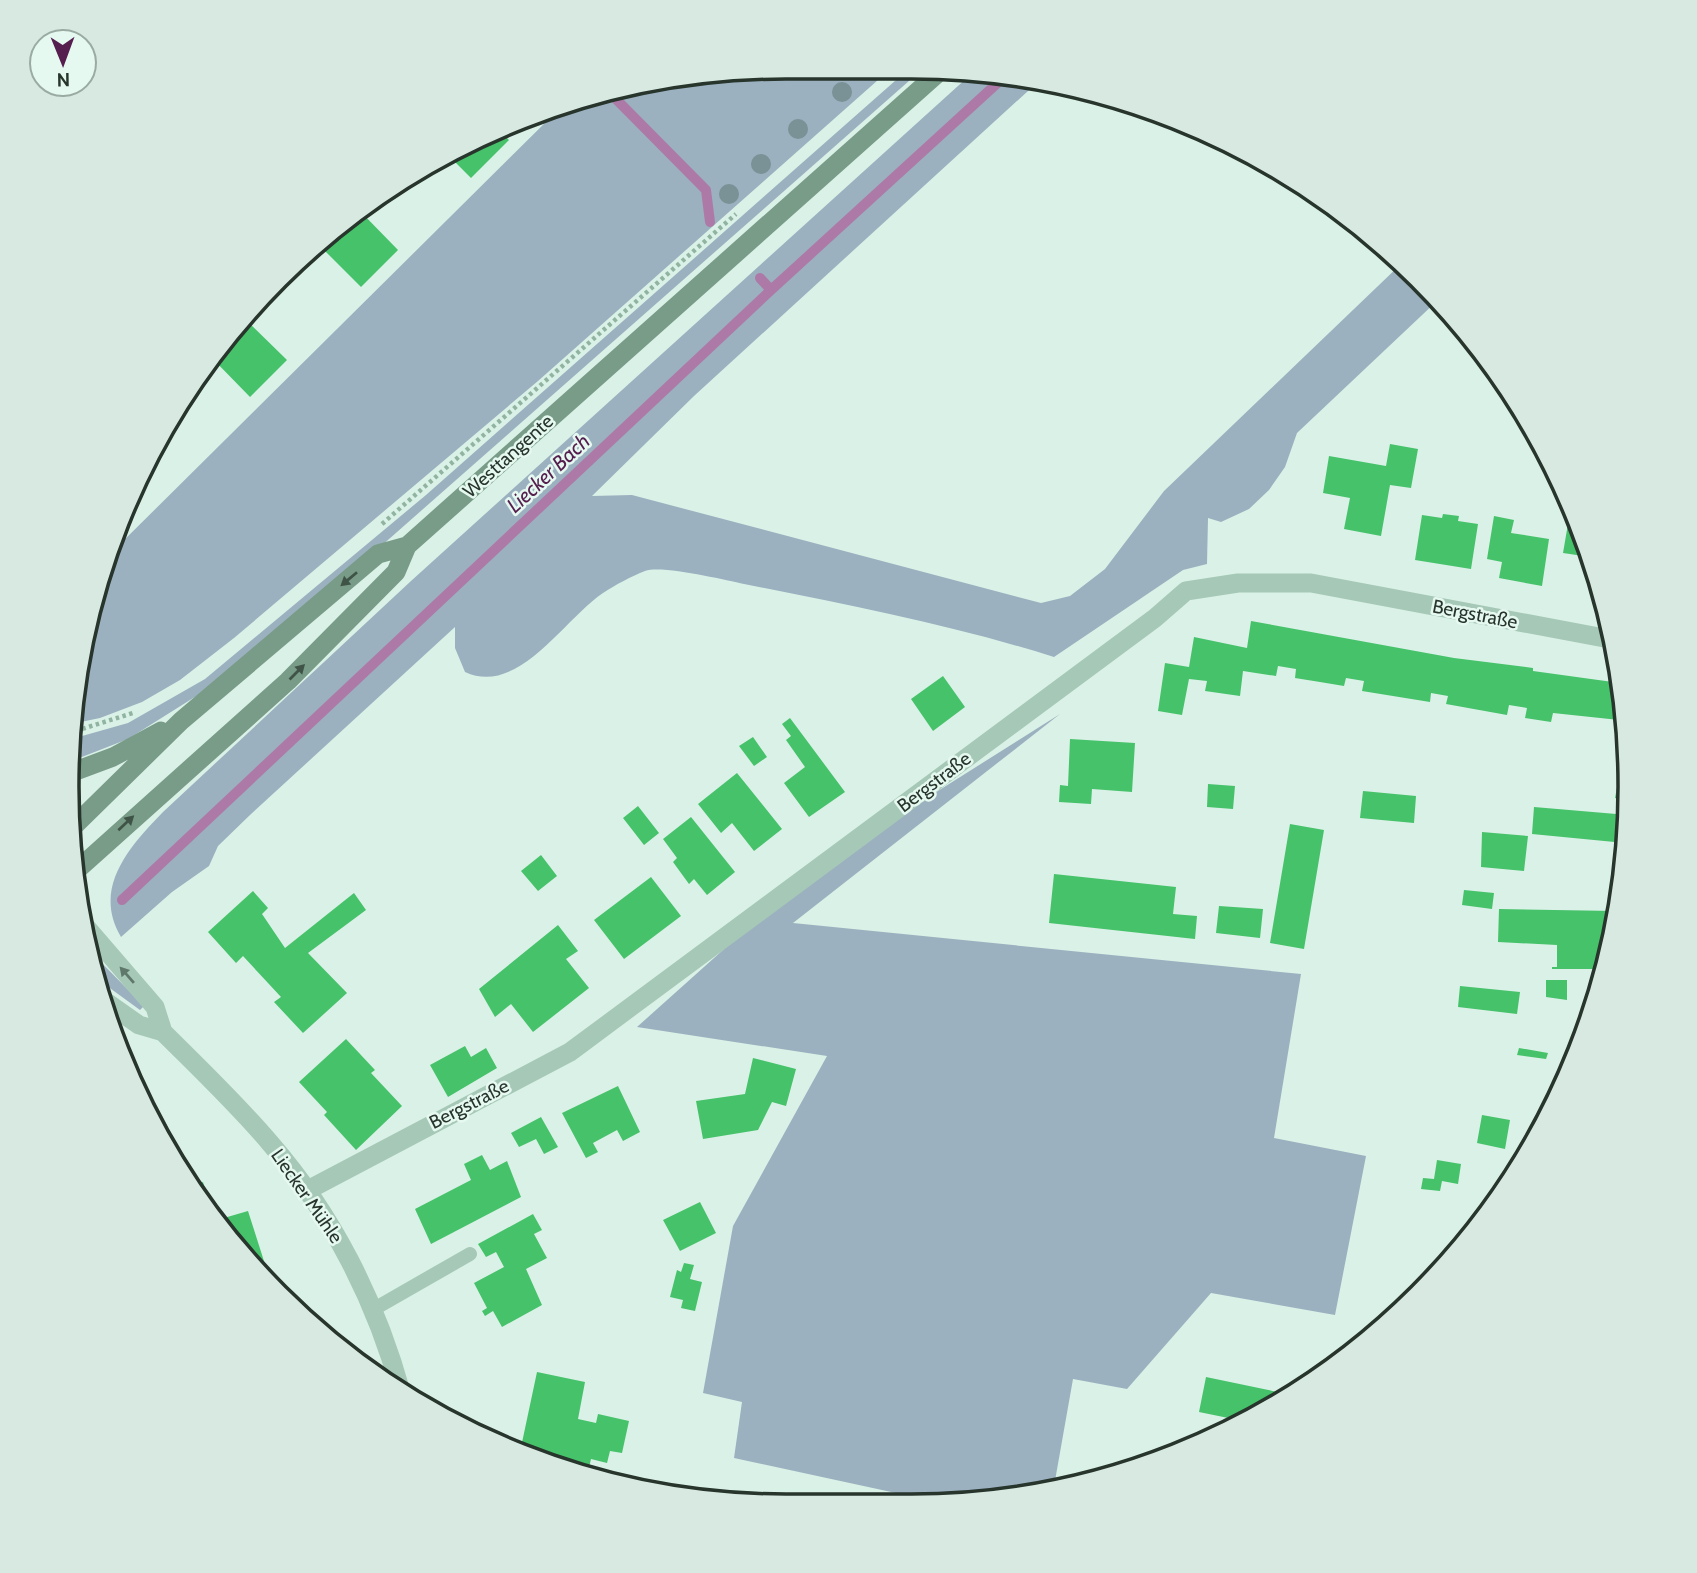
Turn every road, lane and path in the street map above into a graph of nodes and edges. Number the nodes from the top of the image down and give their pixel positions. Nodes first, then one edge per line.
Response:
1 (931, 79) edge
2 (740, 211) dead end
3 (377, 528) dead end
4 (407, 546) junction
5 (1602, 638) edge
6 (140, 710) dead end
7 (181, 721) junction
8 (81, 730) edge
9 (79, 770) edge
10 (80, 820) edge
11 (83, 863) edge
12 (95, 937) edge
13 (114, 1007) edge
14 (163, 1032) junction
15 (306, 1191) junction
16 (470, 1255) dead end
17 (374, 1309) junction
18 (396, 1377) edge

1 - 4 main road, Westtangente
2 - 3 path
4 -> 7 main road, Westtangente
11 -> 4 main road
5 - 15 street, Bergstraße
6 - 8 path
7 - 9 main road
7 - 10 main road, Westtangente
14 -> 12 street, Liecker Mühle
13 - 14 street, Liecker Mühle
14 - 15 street, Liecker Mühle
15 - 17 street, Liecker Mühle
16 - 17 lane
17 - 18 street, Liecker Mühle

